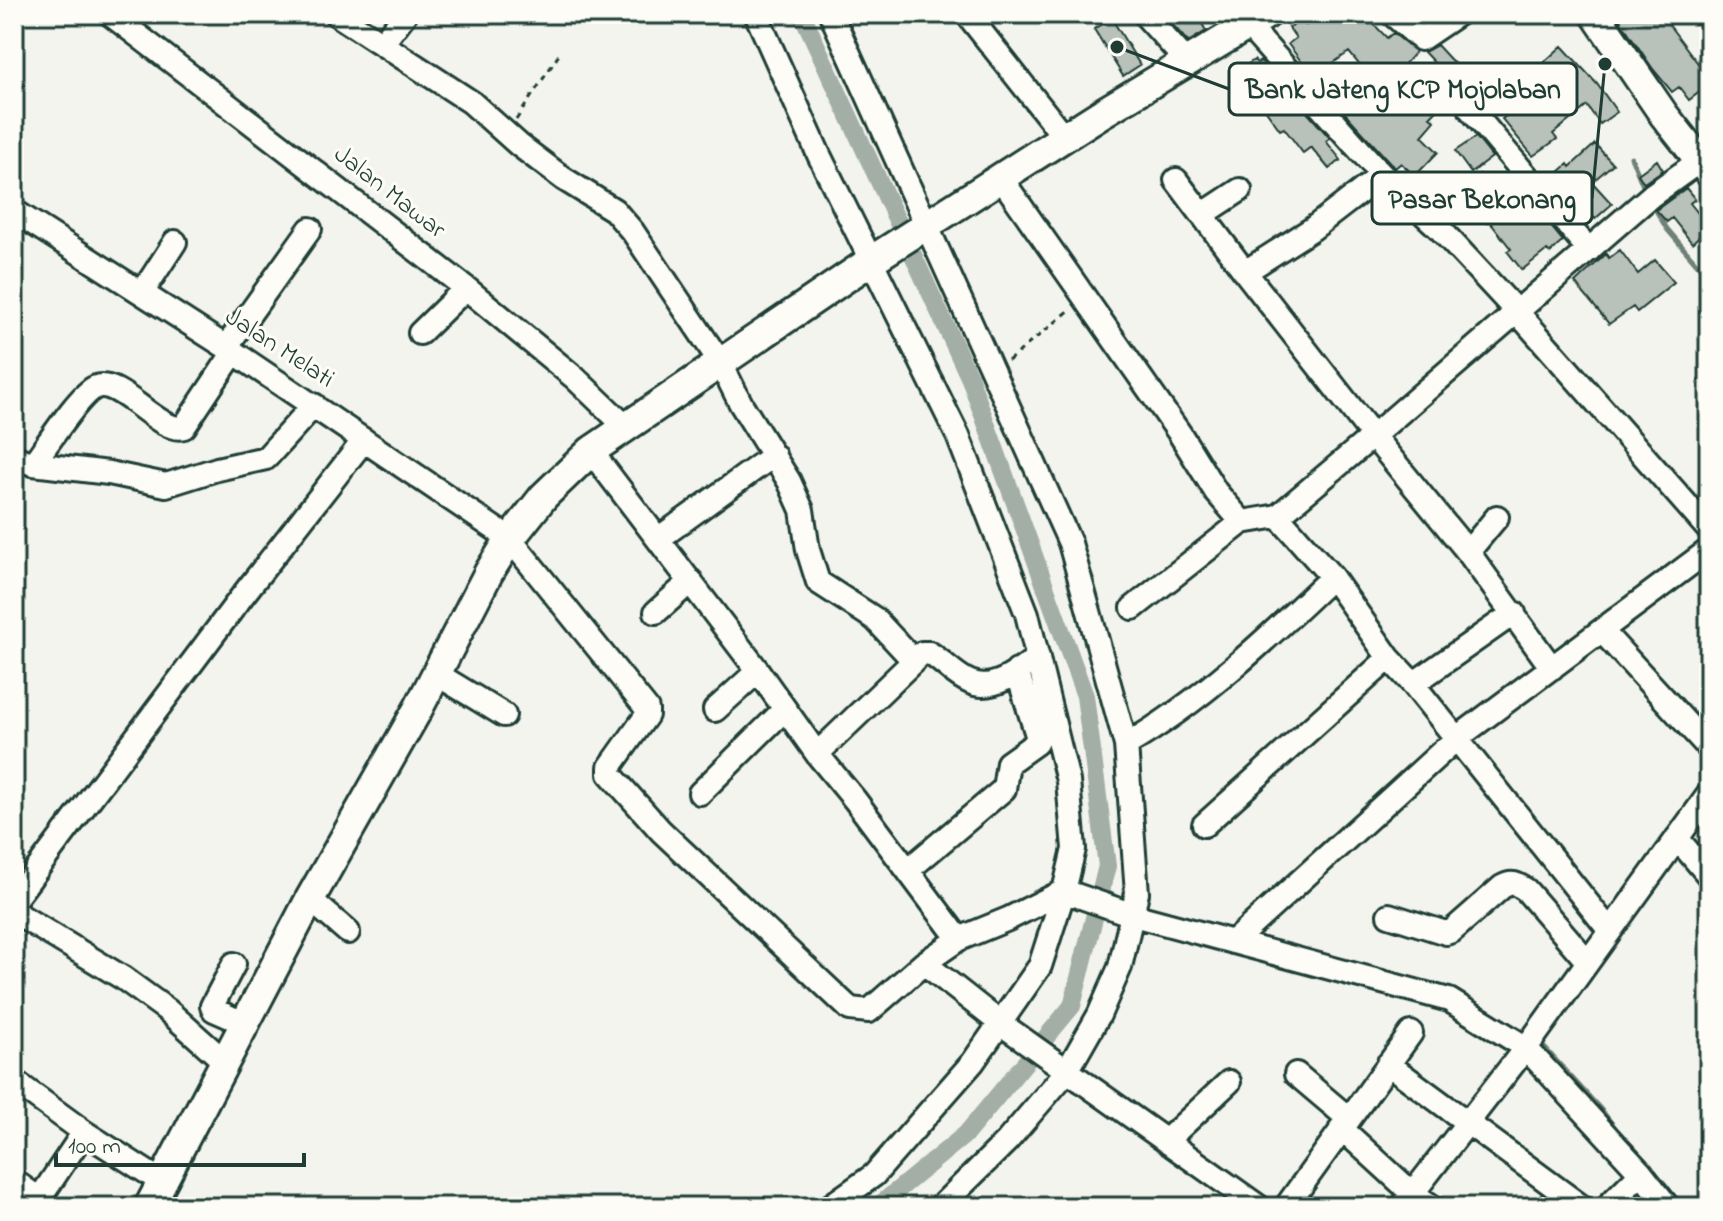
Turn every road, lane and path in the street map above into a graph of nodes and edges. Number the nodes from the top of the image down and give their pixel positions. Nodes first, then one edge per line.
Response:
1 (110, 14) edge
2 (336, 14) edge
3 (405, 14) edge
4 (756, 14) edge
5 (831, 14) edge
6 (967, 14) edge
7 (1144, 14) edge
8 (1392, 14) edge
9 (1458, 14) edge
10 (1595, 14) edge
11 (1258, 20) edge
12 (382, 44) junction
13 (560, 53) dead end
14 (1188, 63) junction
15 (1471, 110) dead end
16 (507, 134) junction
17 (1065, 138) junction
18 (1706, 163) edge
19 (1382, 175) junction
20 (1001, 178) junction
21 (1176, 180) dead end
22 (1240, 190) dead end
23 (14, 211) edge
24 (1202, 215) junction
25 (310, 229) dead end
26 (921, 230) junction
27 (175, 242) dead end
28 (1589, 250) junction
29 (875, 258) junction
30 (1245, 272) junction
31 (466, 288) junction
32 (142, 293) junction
33 (1084, 298) junction
34 (1518, 313) junction
35 (420, 333) dead end
36 (230, 349) junction
37 (720, 362) junction
38 (992, 373) junction
39 (314, 405) junction
40 (626, 427) junction
41 (1373, 436) junction
42 (364, 440) junction
43 (591, 451) junction
44 (774, 455) junction
45 (23, 461) edge
46 (1278, 516) junction
47 (1497, 517) dead end
48 (1242, 522) junction
49 (1709, 530) edge
50 (510, 539) junction
51 (658, 539) junction
52 (1709, 550) edge
53 (1468, 552) junction
54 (1332, 577) junction
55 (691, 581) junction
56 (1133, 608) dead end
57 (656, 612) dead end
58 (1514, 613) junction
59 (1602, 631) junction
60 (1038, 657) junction
61 (1389, 658) junction
62 (913, 660) junction
63 (1552, 668) junction
64 (758, 671) junction
65 (1017, 671) junction
66 (435, 673) junction
67 (1413, 684) junction
68 (785, 709) junction
69 (715, 710) dead end
70 (504, 715) dead end
71 (1456, 739) junction
72 (1126, 745) junction
73 (1709, 748) edge
74 (817, 754) junction
75 (700, 793) dead end
76 (1709, 794) edge
77 (1204, 825) dead end
78 (1677, 838) junction
79 (908, 870) junction
80 (1709, 876) edge
81 (1066, 892) junction
82 (310, 899) junction
83 (14, 900) edge
84 (14, 912) edge
85 (1130, 914) junction
86 (1389, 915) dead end
87 (1610, 931) junction
88 (348, 932) dead end
89 (959, 939) junction
90 (1233, 942) junction
91 (1588, 962) junction
92 (924, 963) junction
93 (234, 964) dead end
94 (246, 1024) junction
95 (1006, 1026) junction
96 (1411, 1033) dead end
97 (1531, 1040) junction
98 (225, 1062) junction
99 (1388, 1064) junction
100 (1064, 1069) junction
101 (1296, 1074) dead end
102 (14, 1081) edge
103 (1229, 1082) dead end
104 (1469, 1121) junction
105 (1345, 1123) junction
106 (84, 1132) junction
107 (1167, 1140) junction
108 (1641, 1173) junction
109 (14, 1181) edge
110 (156, 1195) edge
111 (1408, 1200) edge
112 (36, 1203) edge
113 (829, 1207) edge
114 (940, 1207) edge
115 (1259, 1207) edge
116 (1286, 1207) edge
117 (1433, 1207) edge
118 (1582, 1207) edge
119 (1607, 1207) edge
120 (1668, 1207) edge

1 - 31 street, Jalan Mawar
2 - 12 street
3 - 12 street
4 - 29 street
5 - 26 street
6 - 17 street
7 - 14 street
8 - 9 street
10 - 18 main road
11 - 14 main road
11 - 19 street
12 - 16 street
13 - 16 path
14 - 17 main road
15 - 28 street
16 - 37 street
17 - 20 main road
18 - 28 street
19 - 30 street
19 - 34 street
20 - 26 main road
20 - 33 street
21 - 24 street
22 - 24 street
23 - 32 street, Jalan Melati
24 - 30 street
25 - 36 street
26 - 29 main road
26 - 38 street
27 - 32 street
28 - 34 street
29 - 37 main road
29 - 60 street
30 - 41 street
31 - 35 street
31 - 40 street, Jalan Mawar
32 - 36 street, Jalan Melati
33 - 38 path
33 - 48 street
34 - 41 street
34 - 49 street
36 - 39 street, Jalan Melati
36 - 45 street
37 - 40 main road
37 - 44 street
38 - 72 street
39 - 42 street, Jalan Melati
39 - 45 street
40 - 43 main road
41 - 46 street
41 - 53 street
42 - 50 street, Jalan Melati
42 - 83 street
43 - 50 main road
43 - 51 street
44 - 51 street
44 - 62 street
46 - 48 street
46 - 54 street
47 - 53 street
48 - 56 street
50 - 66 main road
50 - 92 street, Jalan Melati
51 - 55 street
52 - 59 street
53 - 58 street
54 - 61 street
54 - 72 street
55 - 57 street
55 - 64 street
58 - 63 street
58 - 67 street
59 - 63 street
59 - 73 street
60 - 65 street
60 - 81 street
61 - 67 street
61 - 77 street
62 - 65 street
62 - 74 street
63 - 71 street
64 - 68 street
64 - 69 street
65 - 79 street
66 - 70 street
66 - 82 main road
67 - 71 street
68 - 74 street
68 - 75 street
71 - 87 street
71 - 90 street
72 - 85 street
74 - 79 street
76 - 78 street
78 - 80 street
78 - 87 street
79 - 89 street
81 - 85 street
81 - 89 street
81 - 95 street
82 - 88 street
82 - 94 main road
84 - 98 street
85 - 90 street
85 - 100 street
86 - 91 street
87 - 91 street
89 - 92 street
90 - 97 street
91 - 97 street
92 - 95 street
93 - 94 street
94 - 98 main road
95 - 100 street
95 - 113 street
96 - 99 street
97 - 104 street
97 - 108 street
98 - 110 main road
99 - 104 street
99 - 105 street
100 - 107 street
100 - 114 street
101 - 105 street
102 - 106 street
103 - 107 street
104 - 111 street
104 - 118 street
105 - 111 street
105 - 116 street
106 - 110 street
106 - 112 street
107 - 115 street
108 - 119 street
108 - 120 street
109 - 112 street
111 - 117 street

